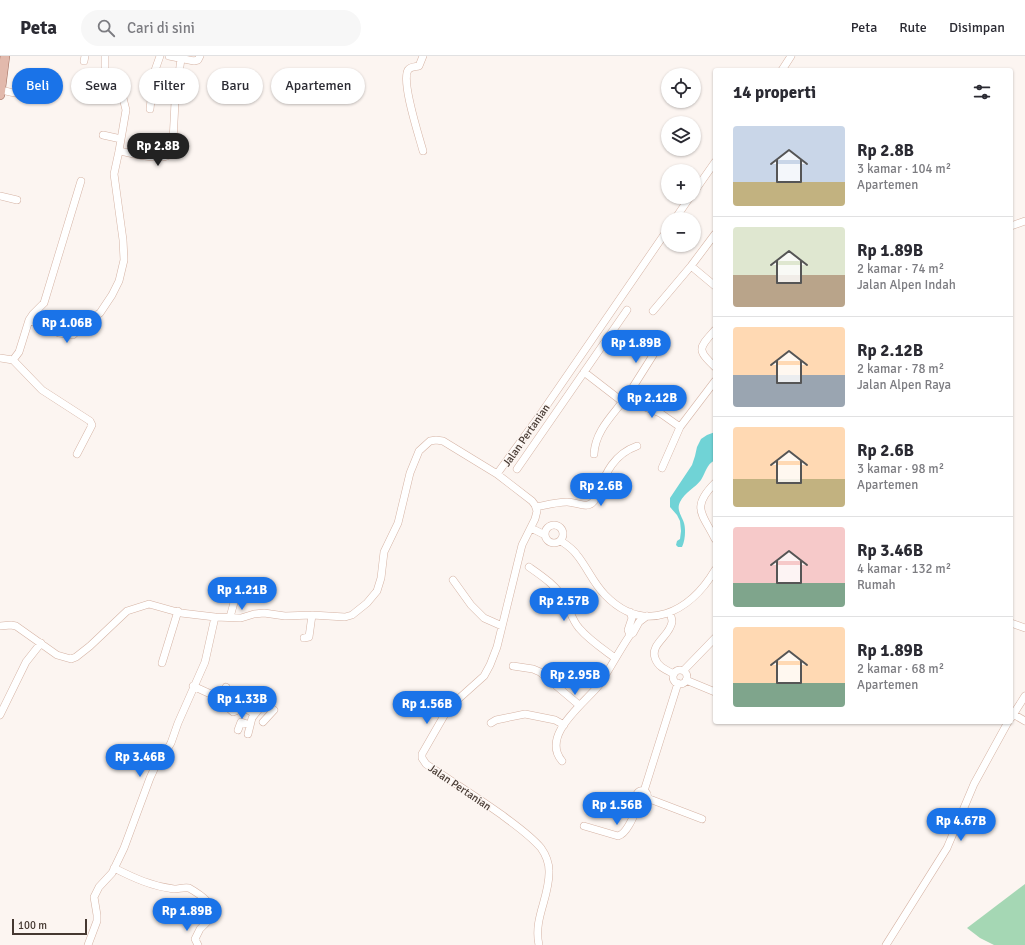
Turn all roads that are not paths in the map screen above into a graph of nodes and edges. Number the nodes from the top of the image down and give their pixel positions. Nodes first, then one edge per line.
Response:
1 (5, 56) edge
2 (105, 56) edge
3 (160, 56) edge
4 (169, 56) edge
5 (200, 56) edge
6 (422, 56) edge
7 (791, 56) edge
8 (181, 59) junction
9 (783, 68) edge
10 (1, 87) edge
11 (12, 90) edge
12 (150, 109) dead end
13 (103, 135) dead end
14 (121, 138) junction
15 (119, 151) junction
16 (423, 151) dead end
17 (713, 165) edge
18 (81, 181) dead end
19 (701, 182) edge
20 (0, 196) edge
21 (17, 200) dead end
22 (1025, 221) edge
23 (1013, 225) edge
24 (713, 237) edge
25 (661, 239) edge
26 (691, 266) junction
27 (713, 284) edge
28 (627, 310) dead end
29 (653, 311) dead end
30 (29, 320) junction
31 (713, 332) edge
32 (662, 341) dead end
33 (0, 358) edge
34 (13, 360) junction
35 (713, 365) edge
36 (584, 372) junction
37 (713, 384) edge
38 (623, 401) junction
39 (680, 427) junction
40 (637, 446) dead end
41 (77, 454) dead end
42 (594, 454) dead end
43 (517, 468) dead end
44 (662, 468) dead end
45 (497, 474) junction
46 (713, 485) edge
47 (536, 507) junction
48 (535, 519) junction
49 (531, 528) junction
50 (547, 528) junction
51 (545, 535) junction
52 (713, 536) edge
53 (561, 541) junction
54 (529, 567) dead end
55 (713, 574) edge
56 (453, 580) dead end
57 (235, 599) dead end
58 (178, 611) junction
59 (630, 612) junction
60 (670, 613) junction
61 (312, 615) junction
62 (647, 616) junction
63 (215, 617) junction
64 (230, 617) junction
65 (1013, 624) edge
66 (0, 626) edge
67 (502, 626) junction
68 (1025, 628) edge
69 (630, 635) junction
70 (304, 638) dead end
71 (713, 640) edge
72 (41, 643) junction
73 (615, 658) junction
74 (162, 663) dead end
75 (513, 666) dead end
76 (684, 670) junction
77 (674, 674) junction
78 (686, 680) junction
79 (678, 683) junction
80 (193, 686) junction
81 (226, 687) dead end
82 (713, 691) edge
83 (1025, 696) edge
84 (219, 700) junction
85 (579, 705) junction
86 (255, 714) junction
87 (1013, 714) edge
88 (0, 715) edge
89 (1013, 716) edge
90 (1025, 720) edge
91 (263, 722) dead end
92 (491, 724) dead end
93 (1007, 724) edge
94 (250, 725) junction
95 (564, 725) junction
96 (238, 730) dead end
97 (248, 734) dead end
98 (562, 762) dead end
99 (646, 794) junction
100 (702, 819) dead end
101 (584, 826) dead end
102 (114, 868) junction
103 (88, 945) edge
104 (198, 945) edge
105 (539, 945) edge
106 (886, 945) edge

1 - 10 main road
2 - 14 street
3 - 12 street
4 - 8 street
5 - 8 street
6 - 16 street
7 - 9 street
8 - 15 street
10 - 11 street
13 - 14 street
14 - 15 street
15 - 30 street
17 - 19 street
18 - 30 street
20 - 21 street
22 - 23 street
24 - 26 street
25 - 45 street, Jalan Pertanian
26 - 27 street
26 - 29 street
28 - 36 street
30 - 34 street
31 - 35 street
32 - 38 street
33 - 34 street
34 - 41 street
36 - 38 street
36 - 43 street
37 - 39 street
38 - 39 street
38 - 42 street
39 - 44 street
40 - 47 street
45 - 47 street, Jalan Pertanian
45 - 61 street
46 - 52 street
47 - 48 street, Jalan Pertanian
48 - 49 street, Jalan Pertanian
48 - 50 street
49 - 51 street
49 - 67 street, Jalan Pertanian
50 - 51 street
50 - 53 street
51 - 53 street
53 - 59 street
54 - 73 street
55 - 60 street
56 - 67 street
57 - 64 street
58 - 63 street
58 - 72 street
58 - 74 street
59 - 62 street
59 - 69 street
60 - 62 street
60 - 77 street
61 - 64 street
61 - 70 street
62 - 69 street
63 - 64 street
63 - 80 street
65 - 68 street
66 - 72 street
67 - 105 street, Jalan Pertanian
69 - 73 street
71 - 76 street
72 - 88 street
73 - 85 street
75 - 85 street
76 - 77 street
76 - 78 street
77 - 79 street
78 - 79 street
78 - 82 street
79 - 99 street
80 - 84 street
80 - 102 street
81 - 84 street
83 - 87 street
84 - 86 street
85 - 95 street
86 - 91 street
86 - 94 street
89 - 90 street
92 - 95 street
93 - 106 street
94 - 96 street
94 - 97 street
95 - 98 street
99 - 100 street
99 - 101 street
102 - 103 street
102 - 104 street

